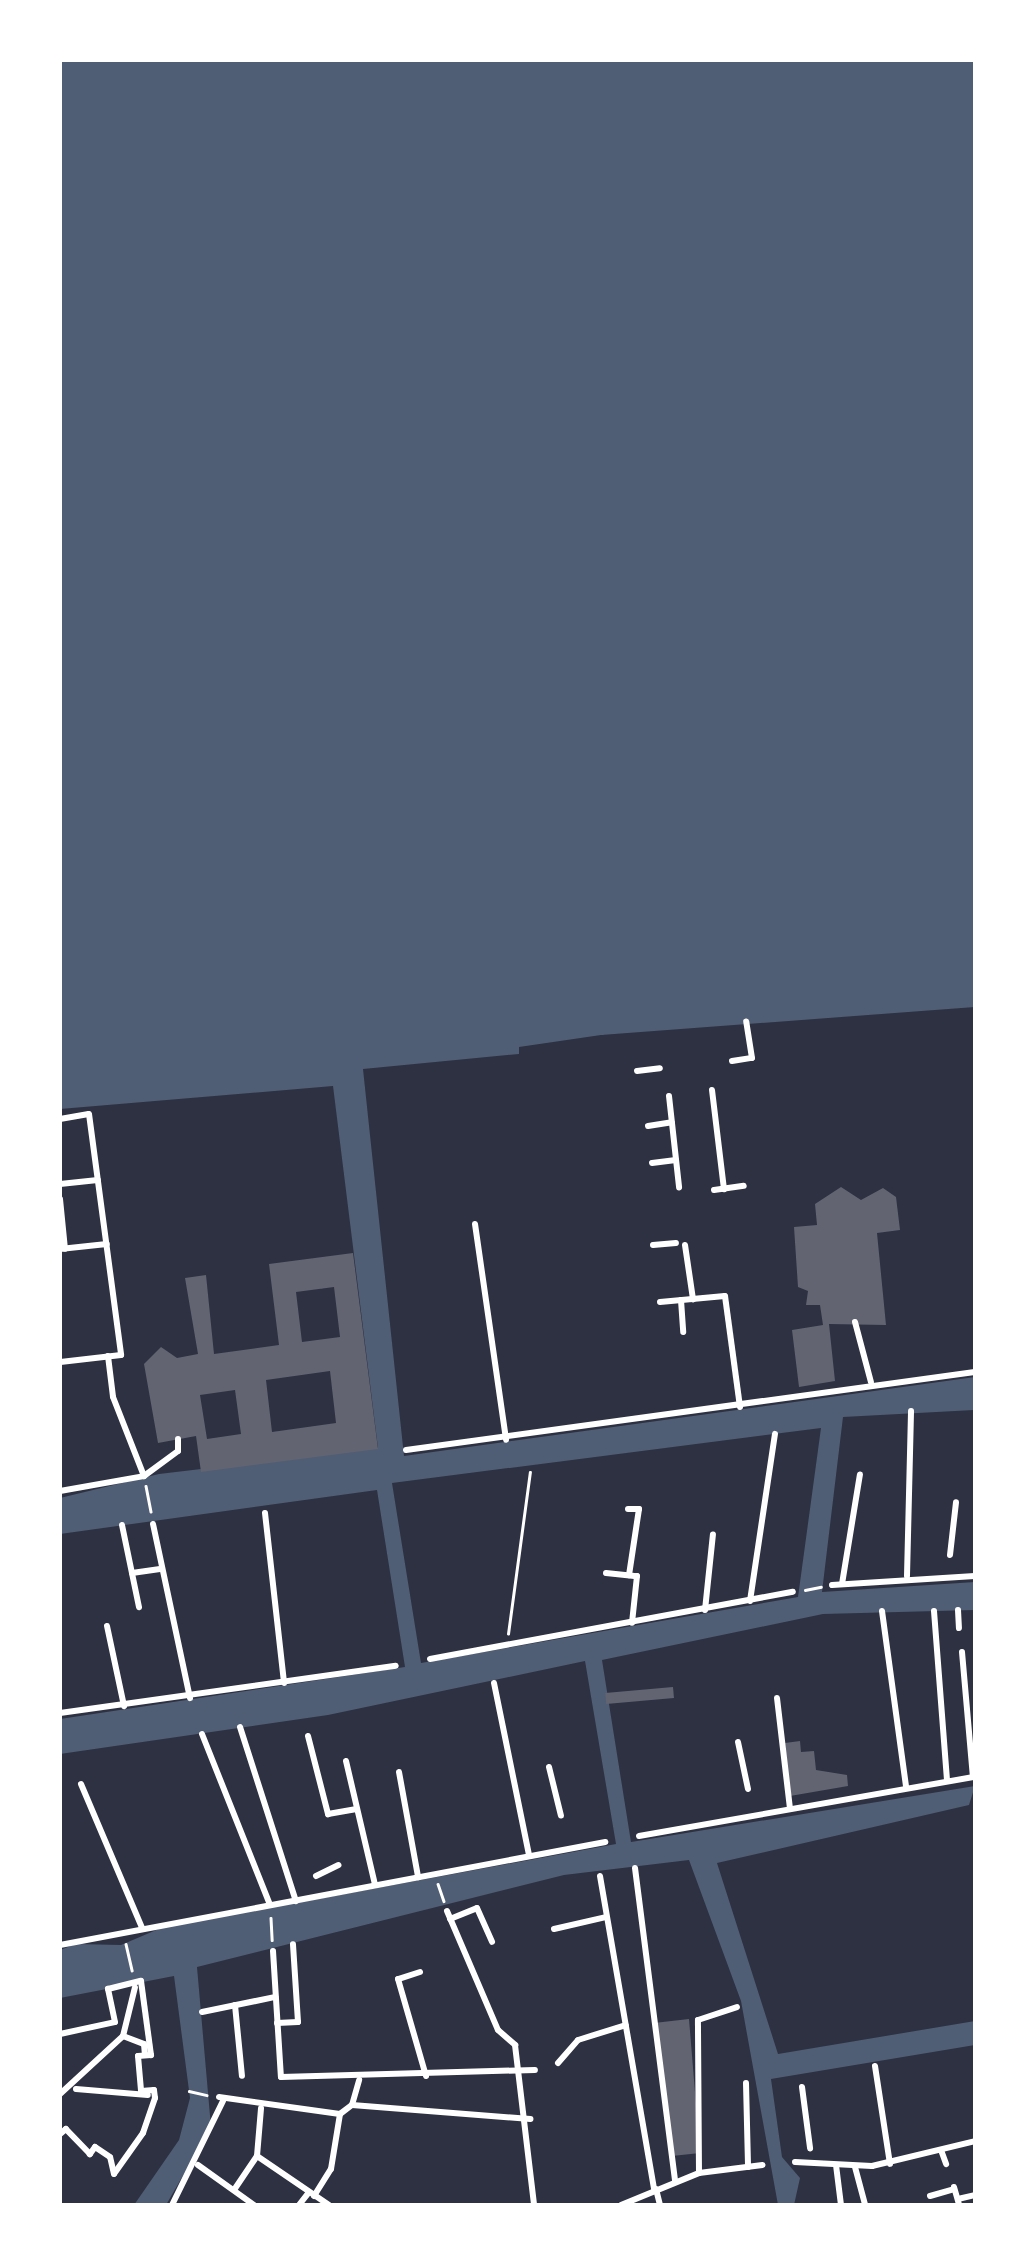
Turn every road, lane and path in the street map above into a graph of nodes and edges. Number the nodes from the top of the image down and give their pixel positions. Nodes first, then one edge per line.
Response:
1 (746, 1021) dead end
2 (732, 1061) dead end
3 (660, 1068) dead end
4 (637, 1070) dead end
5 (712, 1090) dead end
6 (669, 1096) dead end
7 (60, 1118) edge
8 (672, 1122) junction
9 (648, 1126) dead end
10 (676, 1160) junction
11 (652, 1163) dead end
12 (98, 1180) junction
13 (60, 1184) edge
14 (744, 1186) dead end
15 (679, 1187) dead end
16 (724, 1189) junction
17 (714, 1190) dead end
18 (60, 1199) edge
19 (474, 1224) dead end
20 (108, 1244) junction
21 (652, 1245) dead end
22 (62, 1249) edge
23 (693, 1299) junction
24 (681, 1300) junction
25 (660, 1302) dead end
26 (856, 1322) dead end
27 (684, 1332) dead end
28 (108, 1356) junction
29 (60, 1362) edge
30 (975, 1372) edge
31 (871, 1382) junction
32 (740, 1407) junction
33 (910, 1412) dead end
34 (775, 1434) dead end
35 (178, 1439) dead end
36 (506, 1440) junction
37 (406, 1450) dead end
38 (530, 1472) dead end
39 (860, 1474) dead end
40 (144, 1476) junction
41 (146, 1489) dead end
42 (60, 1491) edge
43 (956, 1502) dead end
44 (628, 1508) dead end
45 (150, 1510) dead end
46 (265, 1513) dead end
47 (153, 1524) dead end
48 (122, 1525) dead end
49 (713, 1534) dead end
50 (950, 1555) dead end
51 (162, 1569) junction
52 (132, 1573) junction
53 (606, 1573) dead end
54 (907, 1575) junction
55 (629, 1576) junction
56 (975, 1576) edge
57 (842, 1584) junction
58 (832, 1585) dead end
59 (821, 1587) dead end
60 (797, 1591) joint
61 (750, 1602) junction
62 (139, 1607) dead end
63 (705, 1610) junction
64 (958, 1610) dead end
65 (882, 1611) dead end
66 (934, 1612) dead end
67 (632, 1623) junction
68 (107, 1626) dead end
69 (960, 1628) dead end
70 (506, 1646) junction
71 (962, 1652) dead end
72 (430, 1659) dead end
73 (396, 1666) dead end
74 (284, 1683) junction
75 (494, 1684) dead end
76 (190, 1698) junction
77 (776, 1698) dead end
78 (124, 1706) junction
79 (60, 1713) edge
80 (240, 1727) dead end
81 (202, 1734) dead end
82 (308, 1736) dead end
83 (738, 1742) dead end
84 (346, 1761) dead end
85 (548, 1767) dead end
86 (398, 1772) dead end
87 (974, 1777) edge
88 (947, 1779) junction
89 (82, 1784) dead end
90 (906, 1787) junction
91 (748, 1789) dead end
92 (751, 1805) dead end
93 (790, 1808) junction
94 (357, 1810) junction
95 (561, 1816) dead end
96 (753, 1816) junction
97 (638, 1836) dead end
98 (598, 1843) dead end
99 (529, 1854) junction
100 (340, 1864) dead end
101 (635, 1868) dead end
102 (316, 1876) dead end
103 (600, 1876) dead end
104 (418, 1877) junction
105 (437, 1881) dead end
106 (374, 1885) junction
107 (442, 1897) dead end
108 (296, 1901) junction
109 (270, 1905) junction
110 (271, 1917) dead end
111 (606, 1918) junction
112 (142, 1928) junction
113 (554, 1929) dead end
114 (272, 1936) dead end
115 (492, 1942) dead end
116 (293, 1944) dead end
117 (60, 1945) edge
118 (126, 1946) dead end
119 (273, 1951) dead end
120 (420, 1972) dead end
121 (132, 1975) dead end
122 (135, 1987) dead end
123 (275, 1996) junction
124 (235, 2005) junction
125 (737, 2008) dead end
126 (202, 2012) dead end
127 (278, 2023) junction
128 (626, 2024) junction
129 (60, 2034) edge
130 (122, 2036) junction
131 (145, 2056) junction
132 (558, 2063) dead end
133 (875, 2066) dead end
134 (534, 2070) dead end
135 (522, 2071) junction
136 (242, 2076) dead end
137 (426, 2076) junction
138 (359, 2080) junction
139 (746, 2083) dead end
140 (802, 2087) dead end
141 (74, 2089) junction
142 (189, 2092) dead end
143 (60, 2094) edge
144 (209, 2095) dead end
145 (148, 2096) dead end
146 (352, 2106) junction
147 (262, 2108) junction
148 (345, 2114) junction
149 (530, 2119) junction
150 (60, 2134) edge
151 (975, 2141) edge
152 (810, 2148) dead end
153 (941, 2150) junction
154 (257, 2156) junction
155 (796, 2162) dead end
156 (890, 2164) junction
157 (946, 2164) dead end
158 (198, 2165) junction
159 (762, 2165) dead end
160 (836, 2165) junction
161 (748, 2167) junction
162 (855, 2167) junction
163 (700, 2173) junction
164 (674, 2180) junction
165 (653, 2191) junction
166 (238, 2192) junction
167 (312, 2194) junction
168 (975, 2195) edge
169 (930, 2196) dead end
170 (958, 2202) edge
171 (172, 2205) edge
172 (234, 2205) edge
173 (254, 2205) edge
174 (299, 2205) edge
175 (329, 2205) edge
176 (534, 2205) edge
177 (620, 2205) edge
178 (660, 2205) edge
179 (841, 2205) edge
180 (865, 2205) edge

1 - 2 street
3 - 4 street
5 - 16 street
6 - 8 street
7 - 12 street
8 - 9 street
8 - 10 street
10 - 11 street
10 - 15 street
12 - 13 street
12 - 20 street
14 - 16 street
16 - 17 street
18 - 22 street
19 - 36 street
20 - 22 street
20 - 28 street
21 - 23 street
23 - 24 street
23 - 32 street
24 - 25 street
24 - 27 street
26 - 31 street
28 - 29 street
28 - 40 street
30 - 31 street
31 - 32 street
32 - 36 street
33 - 54 street
34 - 61 street
35 - 40 street
36 - 37 street
38 - 70 path
39 - 57 street
40 - 42 street
41 - 45 path
43 - 50 street
44 - 55 street
46 - 74 street
47 - 51 street
48 - 52 street
49 - 63 street
51 - 52 street
51 - 76 street
52 - 62 street
53 - 55 street
54 - 56 street
54 - 57 street
55 - 67 street
57 - 58 street
59 - 60 path
60 - 61 street
61 - 63 street
63 - 67 street
64 - 69 street
65 - 90 street
66 - 88 street
67 - 70 street
68 - 78 street
70 - 72 street
71 - 87 street
73 - 74 street
74 - 76 street
75 - 99 street
76 - 78 street
77 - 93 street
78 - 79 street
80 - 108 street
81 - 109 street
82 - 94 street
83 - 91 street
84 - 94 street
85 - 95 street
86 - 104 street
87 - 88 street
88 - 90 street
89 - 112 street
90 - 93 street
92 - 96 street
93 - 96 street
94 - 106 street
96 - 97 street
98 - 99 street
99 - 104 street
100 - 102 street
101 - 164 street
103 - 111 street
104 - 106 street
105 - 107 path
106 - 108 street
108 - 109 street
109 - 112 street
110 - 114 path
111 - 113 street
111 - 128 street
112 - 117 street
115 - 135 street
116 - 127 street
118 - 121 path
119 - 123 street
120 - 137 street
122 - 130 street
123 - 124 street
123 - 127 street
124 - 126 street
124 - 136 street
125 - 163 street
127 - 138 street
128 - 132 street
128 - 165 street
129 - 131 street
130 - 131 street
130 - 141 street
131 - 150 street
133 - 156 street
134 - 135 street
135 - 137 street
135 - 149 street
137 - 138 street
138 - 146 street
139 - 161 street
140 - 152 street
141 - 143 street
141 - 145 street
142 - 144 path
146 - 148 street
146 - 149 street
147 - 148 street
147 - 154 street
147 - 158 street
148 - 167 street
149 - 176 street
151 - 153 street
153 - 156 street
153 - 157 street
154 - 166 street
154 - 167 street
155 - 160 street
156 - 162 street
158 - 166 street
158 - 171 street
159 - 161 street
160 - 162 street
160 - 179 street
161 - 163 street
162 - 180 street
163 - 164 street
164 - 165 street
165 - 177 street
165 - 178 street
166 - 172 street
166 - 173 street
167 - 174 street
167 - 175 street
168 - 170 street
169 - 170 street

